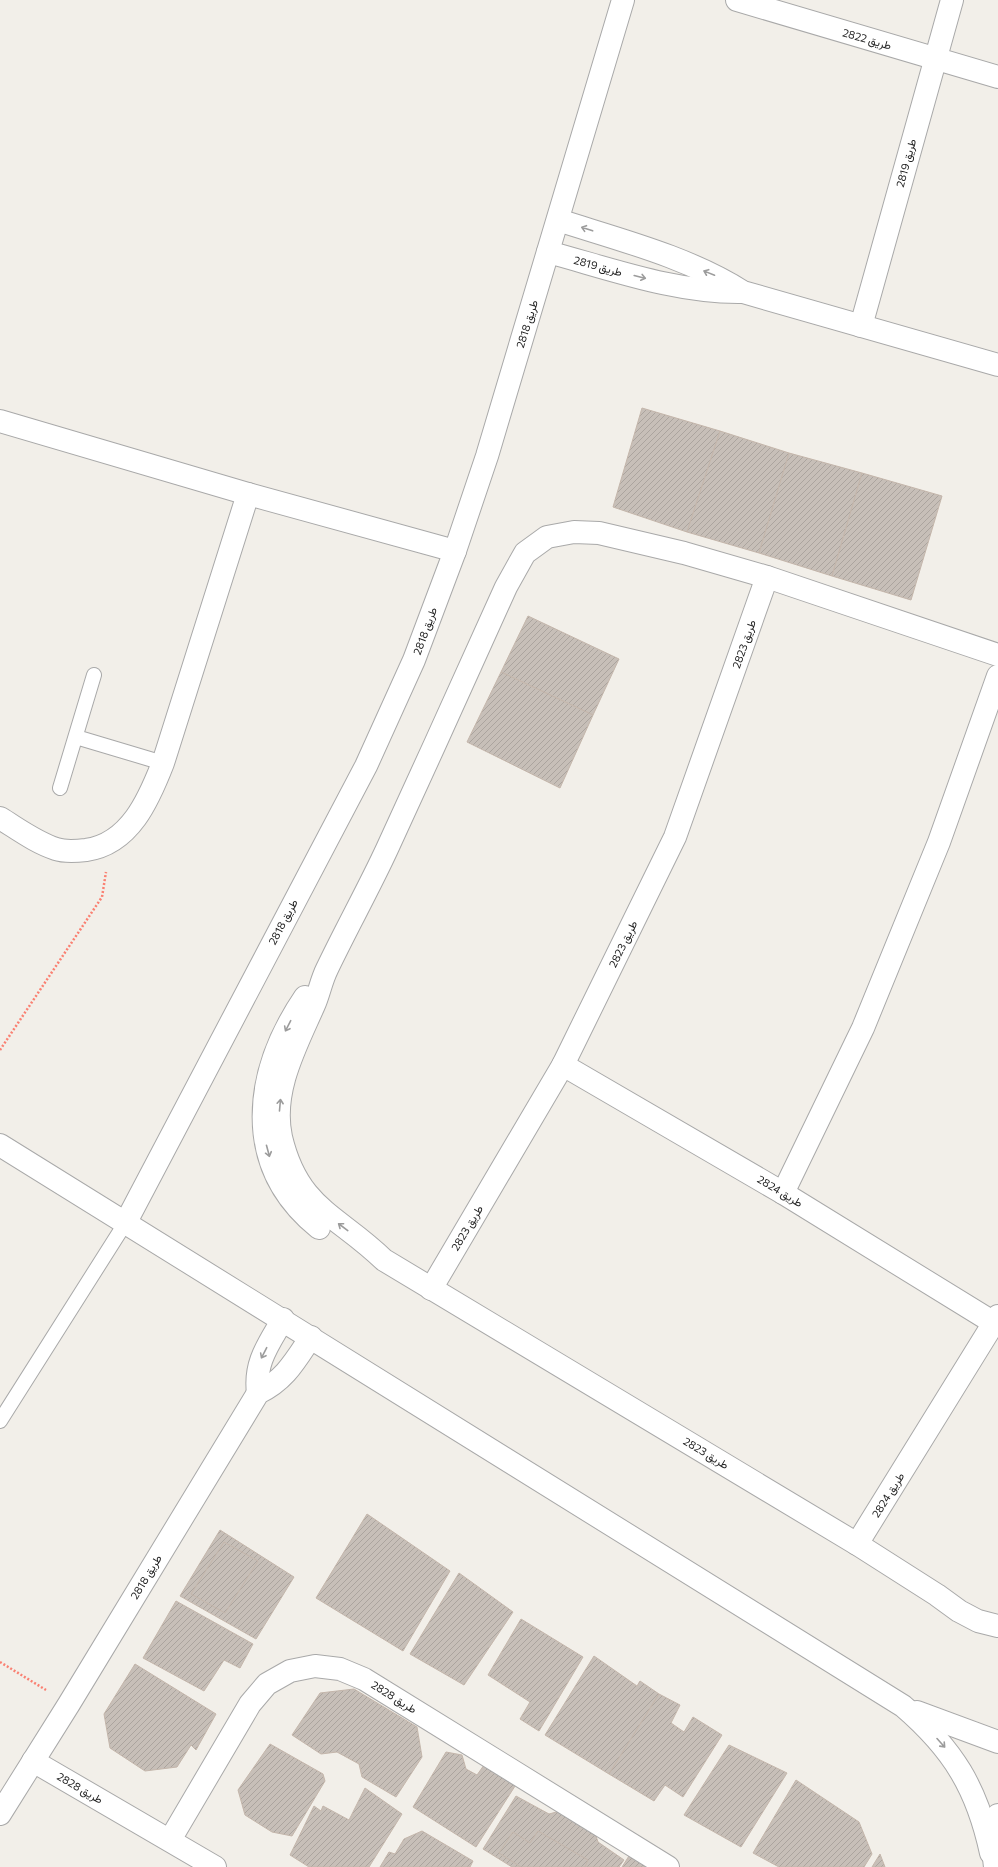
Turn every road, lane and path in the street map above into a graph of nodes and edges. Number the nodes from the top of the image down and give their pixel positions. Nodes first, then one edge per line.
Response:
1 (623, 0) edge
2 (737, 0) edge
3 (952, 0) edge
4 (935, 59) junction
5 (998, 77) edge
6 (558, 220) junction
7 (548, 252) junction
8 (743, 292) junction
9 (861, 326) junction
10 (998, 365) edge
11 (0, 421) edge
12 (248, 494) junction
13 (455, 551) junction
14 (767, 577) junction
15 (998, 655) edge
16 (94, 675) dead end
17 (998, 676) edge
18 (76, 737) junction
19 (163, 763) junction
20 (60, 788) dead end
21 (0, 818) edge
22 (112, 841) junction
23 (0, 1050) edge
24 (563, 1065) junction
25 (0, 1145) edge
26 (783, 1193) junction
27 (126, 1222) junction
28 (431, 1289) junction
29 (996, 1319) edge
30 (284, 1320) junction
31 (311, 1337) junction
32 (258, 1393) junction
33 (0, 1421) edge
34 (857, 1544) junction
35 (937, 1595) junction
36 (998, 1611) edge
37 (998, 1626) edge
38 (0, 1662) edge
39 (69, 1704) junction
40 (903, 1706) junction
41 (998, 1742) edge
42 (33, 1761) junction
43 (0, 1814) edge
44 (998, 1815) edge
45 (170, 1840) junction
46 (993, 1862) edge
47 (215, 1867) edge
48 (668, 1867) edge

1 - 6 street, طريق 2818
2 - 4 street, طريق 2822
3 - 4 street, طريق 2819
4 - 5 street, طريق 2822
4 - 9 street, طريق 2819
6 - 7 street, طريق 2818
8 -> 6 street, طريق 2819
7 -> 8 street, طريق 2819
7 - 13 street, طريق 2818
8 - 9 street, طريق 2819
9 - 10 street, طريق 2819
11 - 12 street
12 - 13 street
12 - 19 street
13 - 27 street, طريق 2818
14 - 15 street, طريق 2823
14 - 24 street, طريق 2823
14 - 28 street, طريق 2823
16 - 18 lane
17 - 26 street
18 - 19 lane
18 - 20 lane
19 - 22 street
21 - 22 street
22 - 23 path
24 - 26 street, طريق 2824
24 - 28 street, طريق 2823
25 - 27 street
26 - 29 street, طريق 2824
27 - 30 street
27 - 33 lane
28 - 34 street, طريق 2823
29 - 34 street, طريق 2824
30 - 31 street
30 -> 32 street
31 - 32 street, طريق 2818
31 - 40 street
32 - 39 street, طريق 2818
34 - 35 street, طريق 2823
35 - 36 street, طريق 2823
35 - 37 street, طريق 2823
38 - 39 path
39 - 42 street, طريق 2818
40 - 41 street
40 -> 46 street
42 - 43 street, طريق 2818
42 - 45 street, طريق 2828
44 - 46 street
45 - 47 street, طريق 2828
45 - 48 street, طريق 2828

